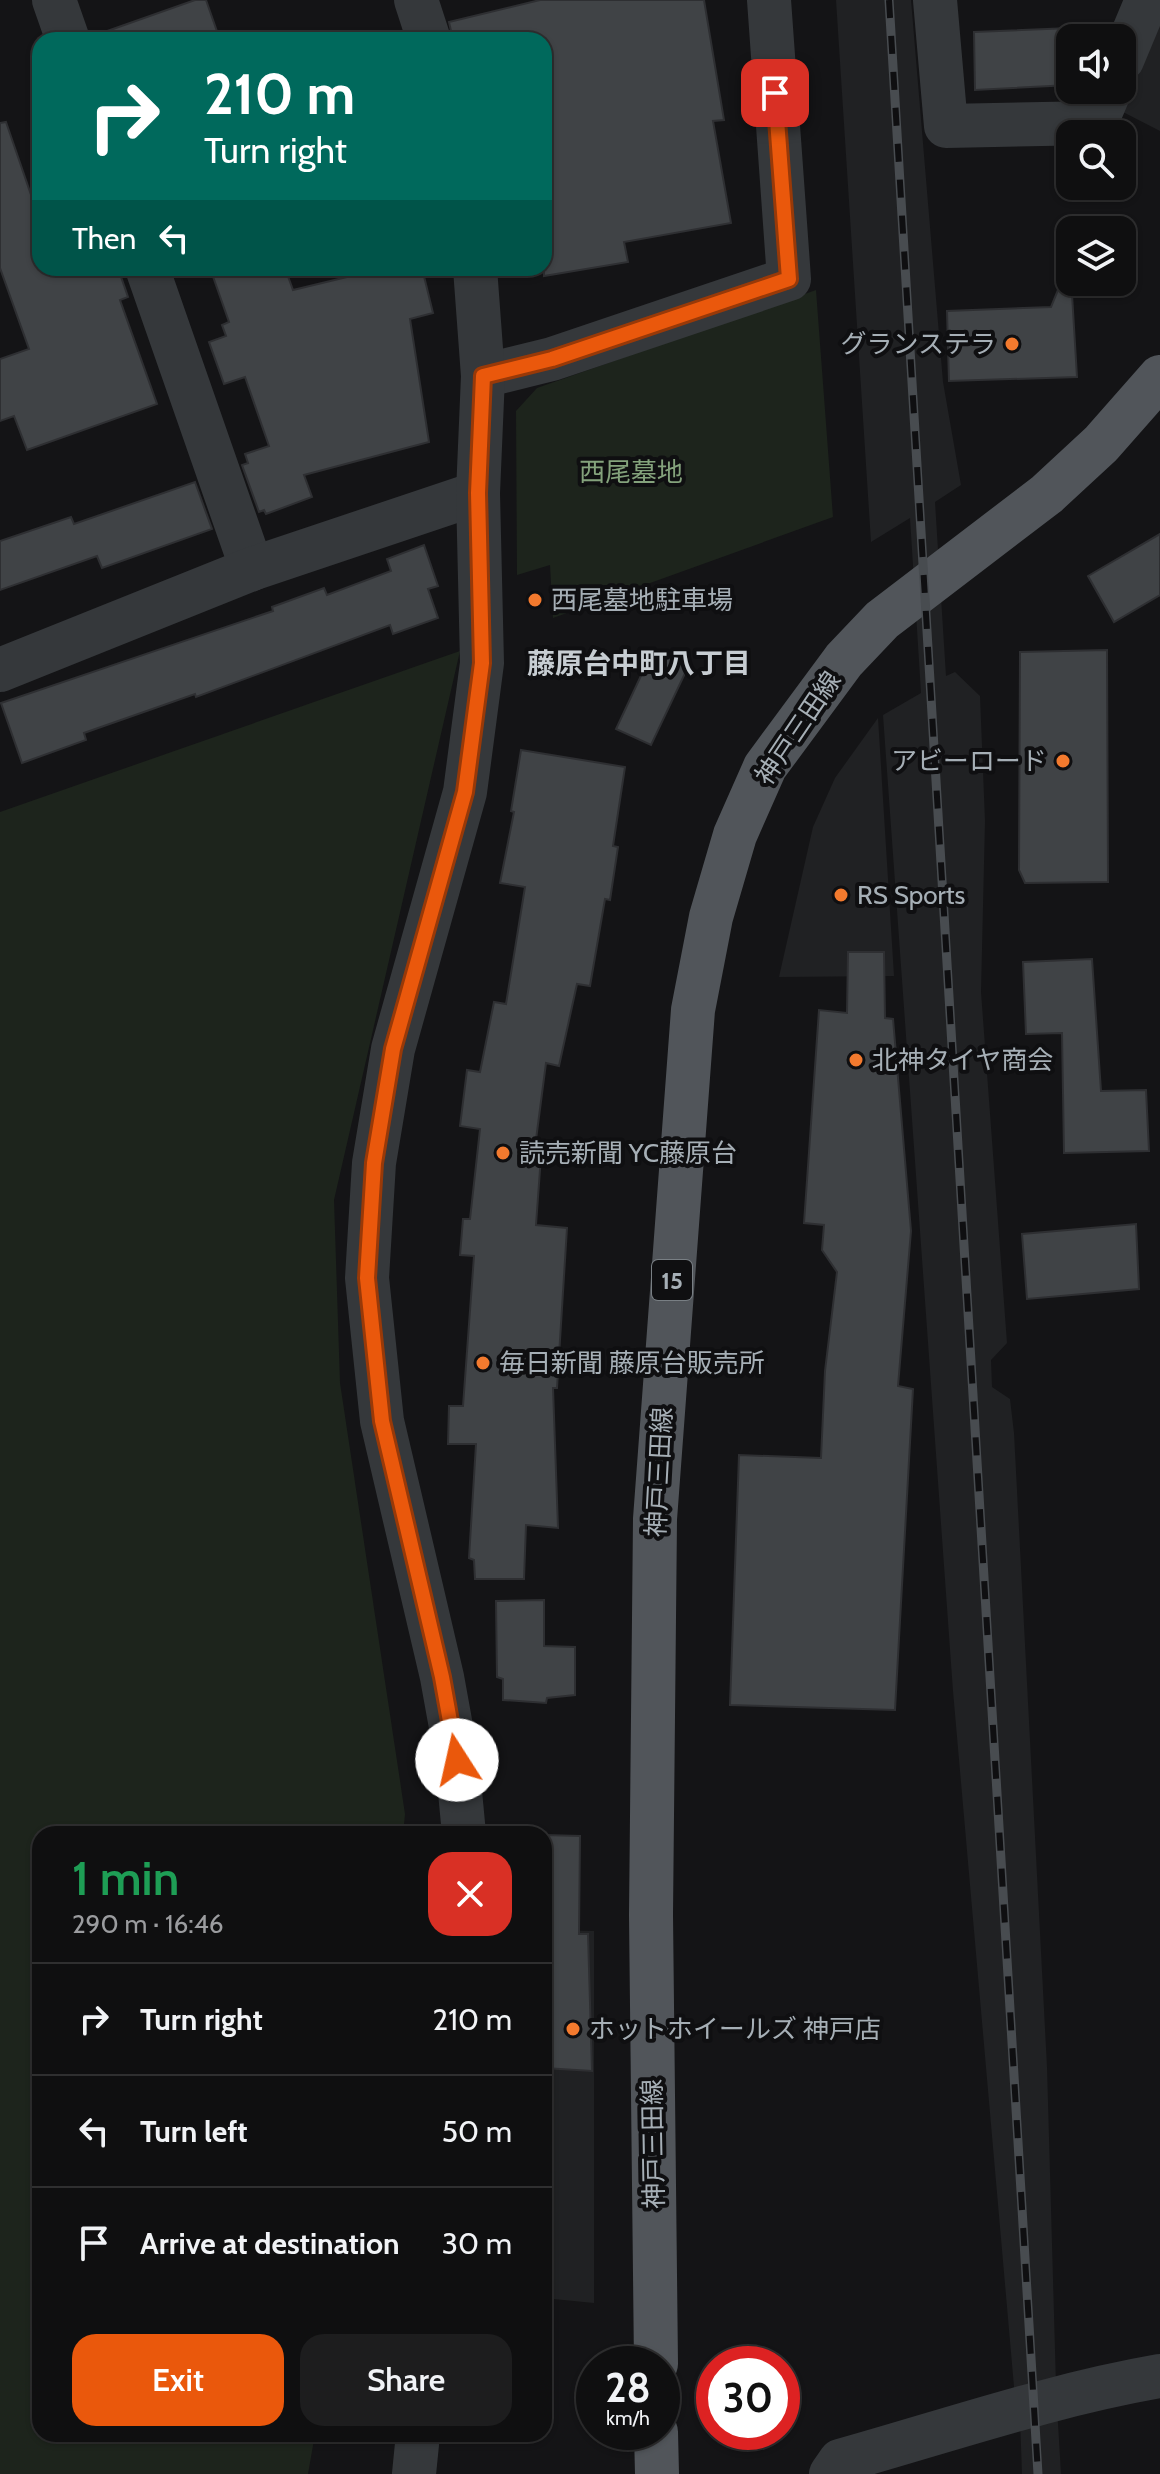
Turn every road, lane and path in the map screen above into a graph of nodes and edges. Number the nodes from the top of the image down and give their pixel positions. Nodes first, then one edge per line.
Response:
1 (54, 0) edge
2 (416, 0) edge
3 (769, 0) edge
4 (935, 0) edge
5 (1147, 0) edge
6 (1136, 26) edge
7 (65, 32) edge
8 (426, 32) edge
9 (1104, 104) edge
10 (150, 276) edge
11 (476, 276) edge
12 (483, 376) junction
13 (1160, 377) edge
14 (478, 493) junction
15 (252, 569) junction
16 (0, 670) edge
17 (463, 1826) edge
18 (656, 2346) edge
19 (1160, 2376) edge
20 (417, 2442) edge
21 (656, 2450) edge
22 (414, 2474) edge
23 (657, 2474) edge
24 (831, 2474) edge

1 - 7 street
2 - 8 street
3 - 12 street
4 - 9 street
5 - 6 street
10 - 15 street
11 - 12 street
12 - 14 street
13 - 18 main road, 神戸三田線 / 15
14 - 15 street
14 - 17 street
15 - 16 street
19 - 24 street
20 - 22 street
21 - 23 main road

